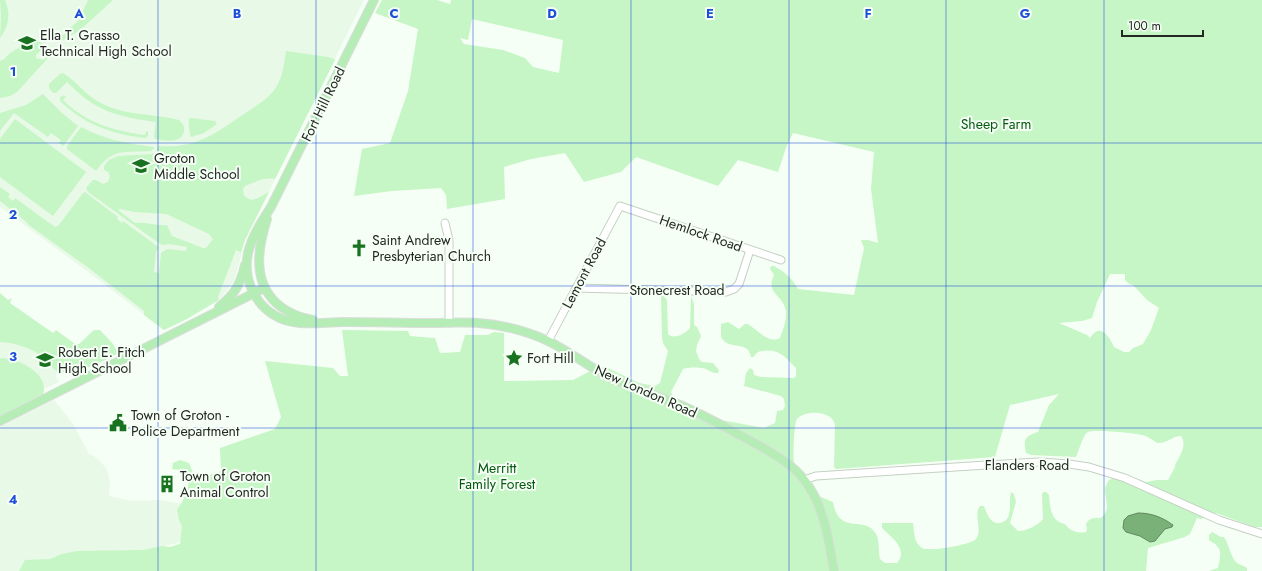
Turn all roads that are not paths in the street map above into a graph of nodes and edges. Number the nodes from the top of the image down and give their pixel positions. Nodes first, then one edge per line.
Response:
1 (374, 0) edge
2 (620, 206) joint
3 (271, 207) junction
4 (445, 223) dead end
5 (750, 250) junction
6 (248, 255) junction
7 (781, 260) dead end
8 (264, 288) junction
9 (576, 288) junction
10 (253, 293) junction
11 (334, 322) junction
12 (449, 323) junction
13 (194, 324) junction
14 (548, 341) junction
15 (0, 421) edge
16 (804, 480) junction
17 (1262, 534) edge
18 (834, 571) edge

1 - 3 main road, Fort Hill Road
2 - 5 street, Hemlock Road
2 - 9 street, Lemont Road
3 - 6 main road, Fort Hill Road
3 - 8 main road, Fort Hill Road
4 - 12 street
5 - 7 street, Hemlock Road
5 - 9 street, Stonecrest Road
6 - 10 main road, Fort Hill Road
6 - 13 main road
8 - 10 main road
8 - 11 main road
9 - 14 street, Lemont Road
10 - 11 main road, Fort Hill Road
10 - 13 main road
11 - 12 main road, New London Road
12 - 14 main road, New London Road
13 - 15 main road
14 - 16 main road, New London Road
16 - 17 street, Flanders Road
16 - 18 main road, New London Road

